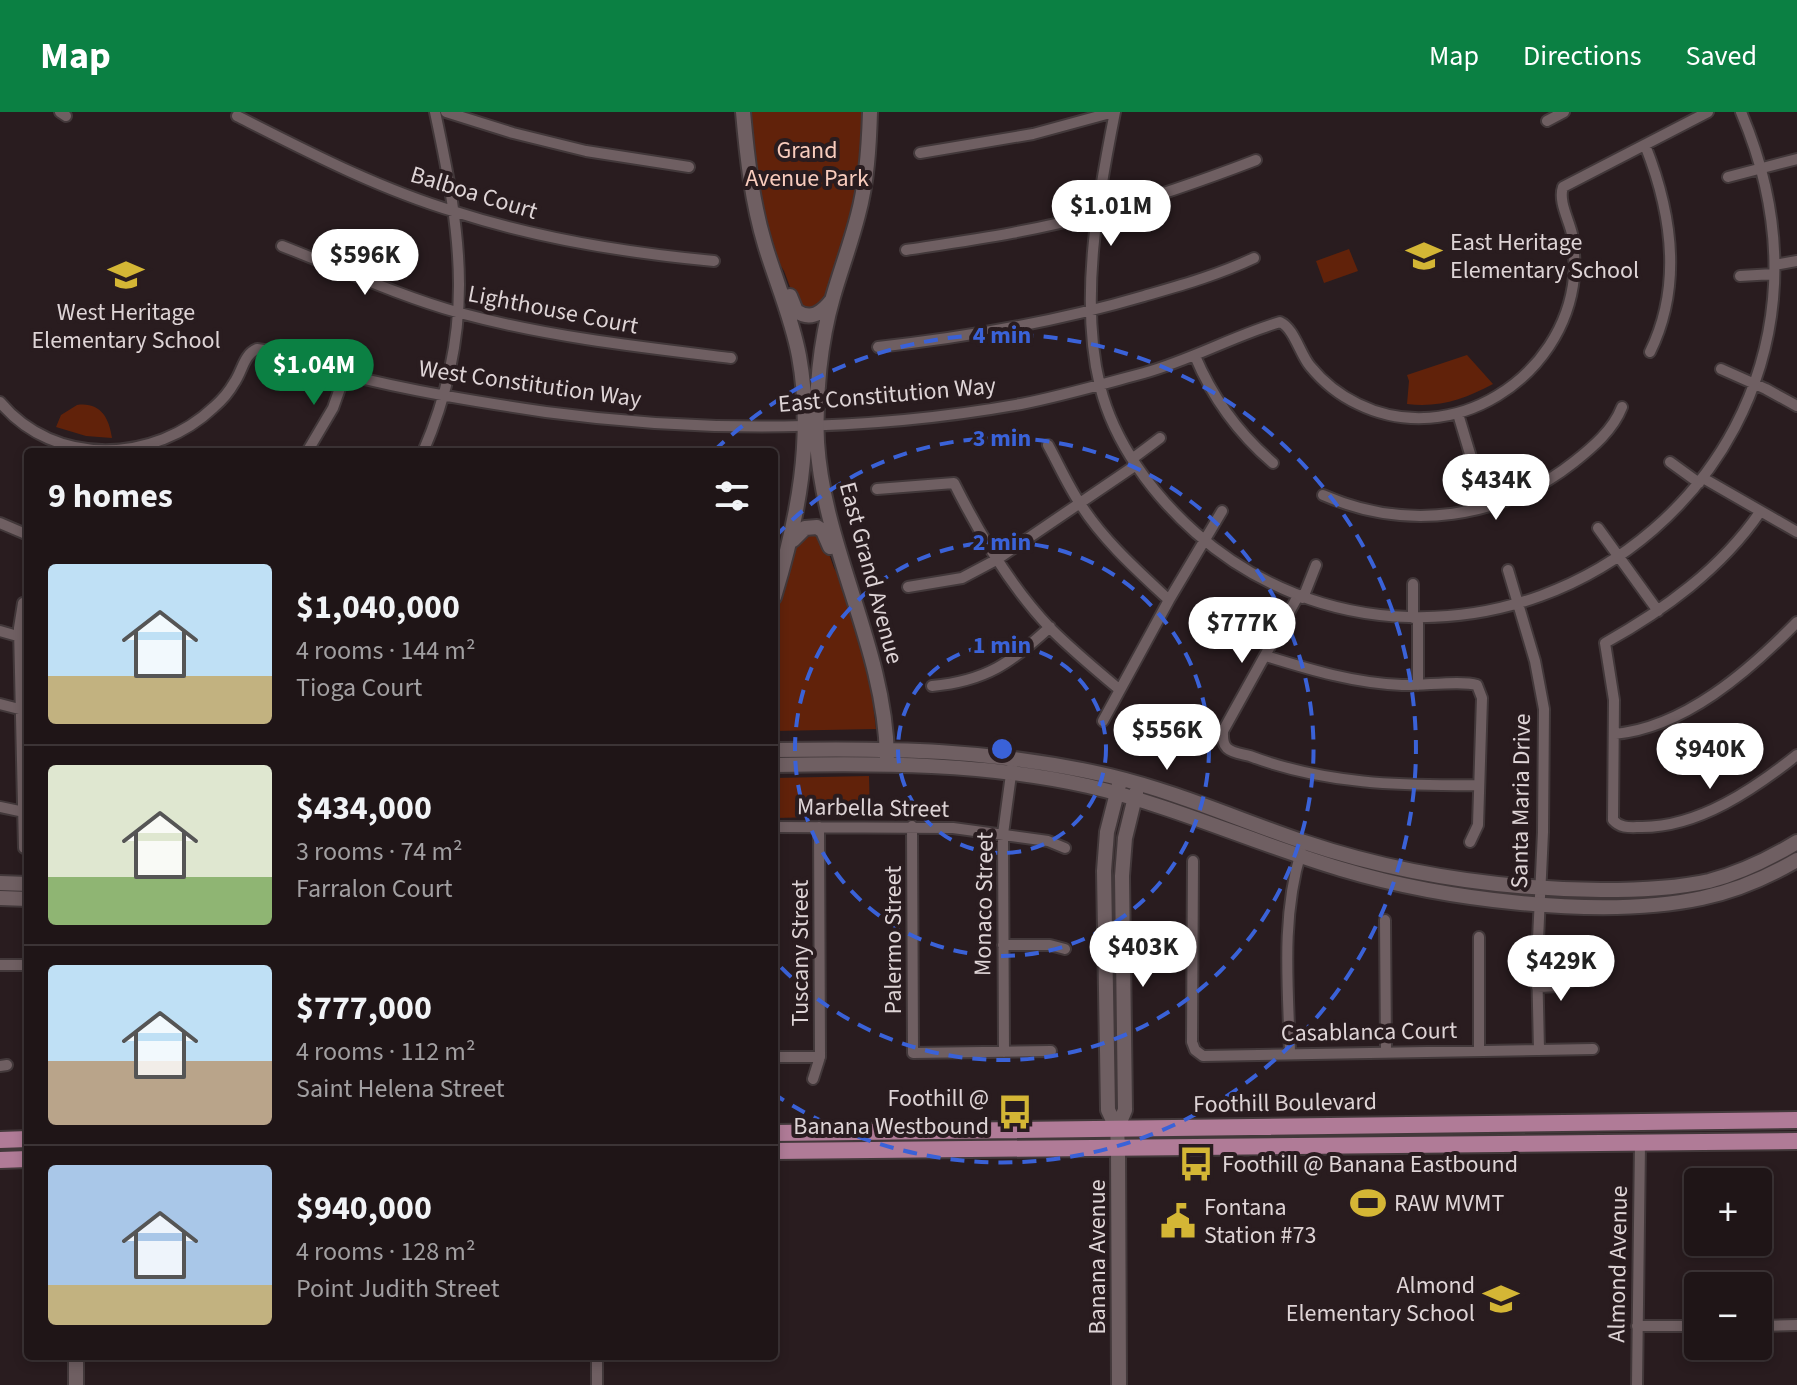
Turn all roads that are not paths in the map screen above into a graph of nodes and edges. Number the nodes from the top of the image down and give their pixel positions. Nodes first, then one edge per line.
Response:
1 (435, 112) edge
2 (446, 112) edge
3 (743, 112) edge
4 (870, 112) edge
5 (1115, 112) edge
6 (1564, 112) edge
7 (1708, 112) edge
8 (1741, 112) edge
9 (237, 116) dead end
10 (1547, 121) dead end
11 (1645, 145) junction
12 (920, 153) dead end
13 (1797, 159) edge
14 (1256, 160) dead end
15 (1761, 166) junction
16 (689, 167) dead end
17 (1728, 177) dead end
18 (455, 212) junction
19 (1097, 214) junction
20 (282, 246) dead end
21 (906, 250) dead end
22 (1254, 258) dead end
23 (714, 261) dead end
24 (1797, 261) edge
25 (1774, 270) junction
26 (1740, 276) dead end
27 (776, 277) junction
28 (832, 300) junction
29 (1092, 311) junction
30 (460, 313) junction
31 (878, 347) dead end
32 (1650, 352) dead end
33 (1195, 356) junction
34 (731, 358) dead end
35 (1721, 369) dead end
36 (345, 374) junction
37 (1753, 382) junction
38 (1099, 385) junction
39 (445, 395) junction
40 (0, 402) edge
41 (1797, 406) edge
42 (1622, 407) dead end
43 (1458, 414) junction
44 (683, 424) joint
45 (811, 424) junction
46 (1160, 438) dead end
47 (1048, 445) dead end
48 (77, 448) edge
49 (136, 448) edge
50 (309, 448) edge
51 (425, 448) edge
52 (1134, 462) junction
53 (1670, 462) dead end
54 (1273, 463) dead end
55 (1701, 480) junction
56 (877, 489) dead end
57 (1323, 495) dead end
58 (1080, 504) junction
59 (1486, 507) junction
60 (1222, 511) dead end
61 (1760, 512) junction
62 (0, 523) edge
63 (1598, 528) dead end
64 (1797, 532) edge
65 (24, 533) edge
66 (1204, 540) junction
67 (791, 543) junction
68 (1619, 557) junction
69 (996, 560) junction
70 (842, 563) junction
71 (1316, 565) dead end
72 (1508, 570) dead end
73 (778, 584) edge
74 (1413, 584) dead end
75 (908, 587) dead end
76 (1301, 597) junction
77 (1169, 600) junction
78 (23, 603) dead end
79 (1519, 604) junction
80 (1658, 611) junction
81 (1415, 618) junction
82 (1797, 622) edge
83 (1050, 627) junction
84 (0, 631) edge
85 (24, 638) edge
86 (1266, 656) junction
87 (1418, 685) junction
88 (932, 686) dead end
89 (1120, 690) junction
90 (0, 704) edge
91 (23, 710) junction
92 (1103, 721) dead end
93 (1614, 734) junction
94 (778, 750) edge
95 (1797, 755) edge
96 (887, 756) junction
97 (778, 765) edge
98 (1013, 765) junction
99 (1479, 785) junction
100 (1118, 786) junction
101 (1136, 791) junction
102 (0, 807) edge
103 (24, 812) junction
104 (912, 826) junction
105 (778, 827) edge
106 (819, 827) junction
107 (1003, 834) junction
108 (1470, 842) dead end
109 (1797, 842) edge
110 (24, 848) dead end
111 (1065, 848) dead end
112 (1302, 849) junction
113 (1797, 860) edge
114 (1193, 861) dead end
115 (0, 883) edge
116 (24, 884) edge
117 (1540, 888) junction
118 (0, 898) edge
119 (24, 899) edge
120 (1540, 904) junction
121 (1385, 920) dead end
122 (1479, 937) dead end
123 (1003, 945) junction
124 (1065, 949) dead end
125 (0, 965) edge
126 (24, 965) edge
127 (1576, 979) dead end
128 (1537, 987) junction
129 (1593, 1049) dead end
130 (1479, 1050) junction
131 (1539, 1050) junction
132 (1051, 1051) dead end
133 (1386, 1051) junction
134 (1004, 1052) junction
135 (1290, 1053) junction
136 (778, 1057) edge
137 (820, 1057) junction
138 (813, 1079) dead end
139 (1797, 1120) edge
140 (1117, 1129) junction
141 (778, 1133) edge
142 (1797, 1133) edge
143 (24, 1139) edge
144 (0, 1140) edge
145 (1748, 1141) junction
146 (1797, 1141) edge
147 (1640, 1143) junction
148 (1118, 1148) junction
149 (778, 1151) edge
150 (24, 1159) edge
151 (0, 1160) edge
152 (1797, 1325) edge
153 (1637, 1326) junction
154 (1684, 1326) edge
155 (1772, 1326) edge
156 (76, 1360) edge
157 (597, 1360) edge
158 (76, 1385) edge
159 (597, 1385) edge
160 (1119, 1385) edge
161 (1637, 1385) edge

1 - 18 street
2 - 16 street
3 - 27 street
4 - 28 street, East Grand Avenue
5 - 12 street
5 - 19 street
6 - 10 street
7 - 11 street, East Constitution Way
8 - 15 street
9 - 18 street, Balboa Court
11 - 32 street
11 - 43 street, East Constitution Way
13 - 15 street
14 - 19 street
15 - 17 street
15 - 25 street
18 - 23 street, Balboa Court
18 - 30 street
19 - 21 street
19 - 29 street
20 - 30 street, Lighthouse Court
22 - 29 street
24 - 25 street
25 - 26 street
25 - 37 street
27 - 28 street
27 - 45 street
28 - 45 street, East Grand Avenue
29 - 31 street
29 - 38 street
30 - 34 street, Lighthouse Court
30 - 39 street
33 - 38 street, East Constitution Way
33 - 43 street, East Constitution Way
33 - 54 street
35 - 37 street
36 - 39 street, West Constitution Way
36 - 49 street, West Constitution Way
36 - 50 street
37 - 41 street
37 - 55 street
38 - 45 street, East Constitution Way
38 - 52 street
39 - 44 street, West Constitution Way
39 - 51 street
40 - 48 street, West Constitution Way
42 - 59 street
43 - 59 street
44 - 45 street, East Constitution Way
45 - 67 street
45 - 70 street, East Grand Avenue
46 - 52 street
47 - 58 street
52 - 58 street
52 - 66 street
53 - 55 street
55 - 61 street
55 - 68 street
56 - 69 street
57 - 59 street
58 - 69 street
58 - 77 street
60 - 66 street
61 - 64 street
61 - 80 street
62 - 65 street
63 - 68 street
66 - 76 street
66 - 77 street
67 - 70 street
67 - 73 street
68 - 79 street
68 - 80 street
69 - 75 street
69 - 83 street
70 - 96 street, East Grand Avenue
71 - 76 street
72 - 79 street, Santa Maria Drive
74 - 81 street
76 - 81 street
76 - 86 street
77 - 89 street
78 - 85 street
79 - 81 street
79 - 117 street, Santa Maria Drive
80 - 93 street
81 - 87 street
82 - 93 street
83 - 88 street
83 - 89 street
84 - 85 street
85 - 91 street
86 - 87 street
86 - 99 street
87 - 99 street
89 - 92 street
90 - 91 street
91 - 103 street
93 - 95 street
94 - 96 street
96 - 97 street
96 - 98 street
98 - 100 street
98 - 107 street, Monaco Street
99 - 108 street
100 - 101 street
100 - 140 street, Banana Avenue
101 - 112 street
101 - 140 street, Banana Avenue
102 - 103 street
103 - 110 street
104 - 106 street, Marbella Street
104 - 107 street, Marbella Street
104 - 134 street, Palermo Street
105 - 106 street, Marbella Street
106 - 137 street, Tuscany Street
107 - 111 street, Marbella Street
107 - 123 street, Monaco Street
109 - 117 street
112 - 117 street
112 - 120 street
112 - 135 street
113 - 120 street
114 - 135 street, Casablanca Court
115 - 116 street
117 - 120 street, Santa Maria Drive
118 - 119 street
120 - 128 street, Santa Maria Drive
121 - 133 street
122 - 130 street
123 - 124 street
123 - 134 street, Monaco Street
125 - 126 street
127 - 128 street
128 - 131 street, Santa Maria Drive
129 - 131 street, Casablanca Court
130 - 131 street, Casablanca Court
130 - 133 street, Casablanca Court
132 - 134 street
133 - 135 street, Casablanca Court
136 - 137 street
137 - 138 street, Tuscany Street
139 - 140 main road, Foothill Boulevard
140 - 141 main road, Foothill Boulevard
140 - 148 street, Banana Avenue
142 - 145 main road
143 - 144 main road
145 - 146 main road, Foothill Boulevard
145 - 147 main road, Foothill Boulevard
147 - 148 main road, Foothill Boulevard
147 - 153 street, Almond Avenue
148 - 149 main road, Foothill Boulevard
148 - 160 street, Banana Avenue
150 - 151 main road
152 - 155 street
153 - 154 street
153 - 161 street, Almond Avenue
156 - 158 street
157 - 159 street

